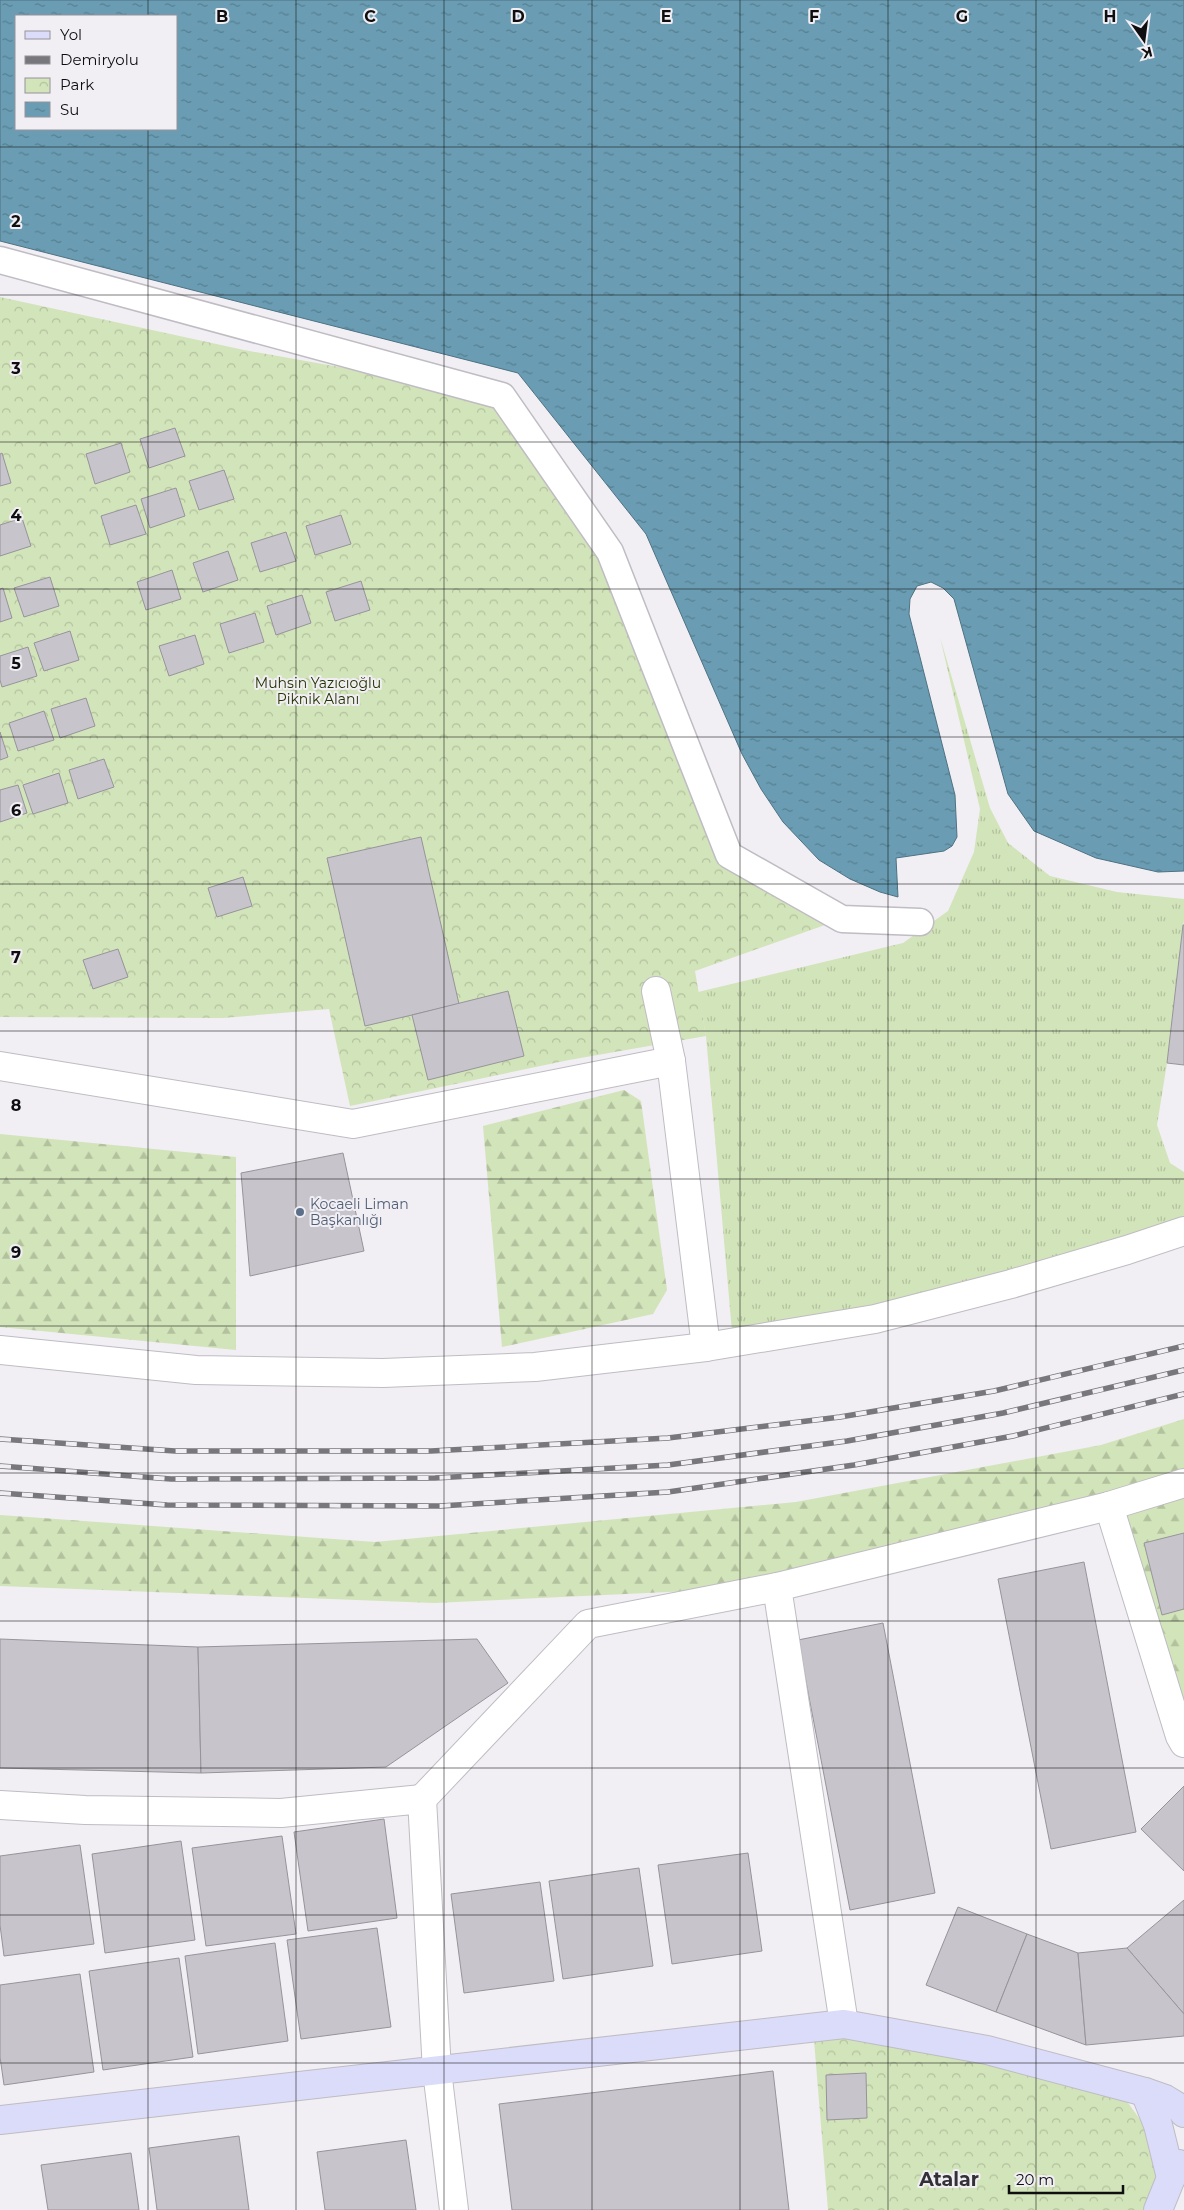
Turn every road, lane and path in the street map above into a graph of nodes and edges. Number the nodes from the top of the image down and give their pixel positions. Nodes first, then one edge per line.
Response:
1 (0, 260) edge
2 (920, 922) dead end
3 (656, 991) dead end
4 (671, 1061) junction
5 (0, 1066) edge
6 (1184, 1231) edge
7 (706, 1347) junction
8 (0, 1350) edge
9 (1184, 1483) edge
10 (1109, 1506) junction
11 (777, 1587) junction
12 (1184, 1743) edge
13 (422, 1799) junction
14 (0, 1805) edge
15 (844, 2024) junction
16 (437, 2071) junction
17 (1144, 2092) junction
18 (1184, 2092) edge
19 (1184, 2114) edge
20 (0, 2120) edge
21 (1184, 2155) edge
22 (1170, 2178) junction
23 (454, 2210) edge
24 (1158, 2210) edge

1 - 2 street
3 - 4 street
4 - 5 street
4 - 7 street
6 - 7 street
7 - 8 street
9 - 10 street
10 - 11 street
10 - 12 street
11 - 13 street
11 - 15 street
13 - 14 street
13 - 16 street
15 - 16 main road
15 - 17 main road
16 - 20 main road
16 - 23 street
17 - 18 main road
17 - 19 main road
17 - 22 main road
21 - 22 main road
22 - 24 main road

